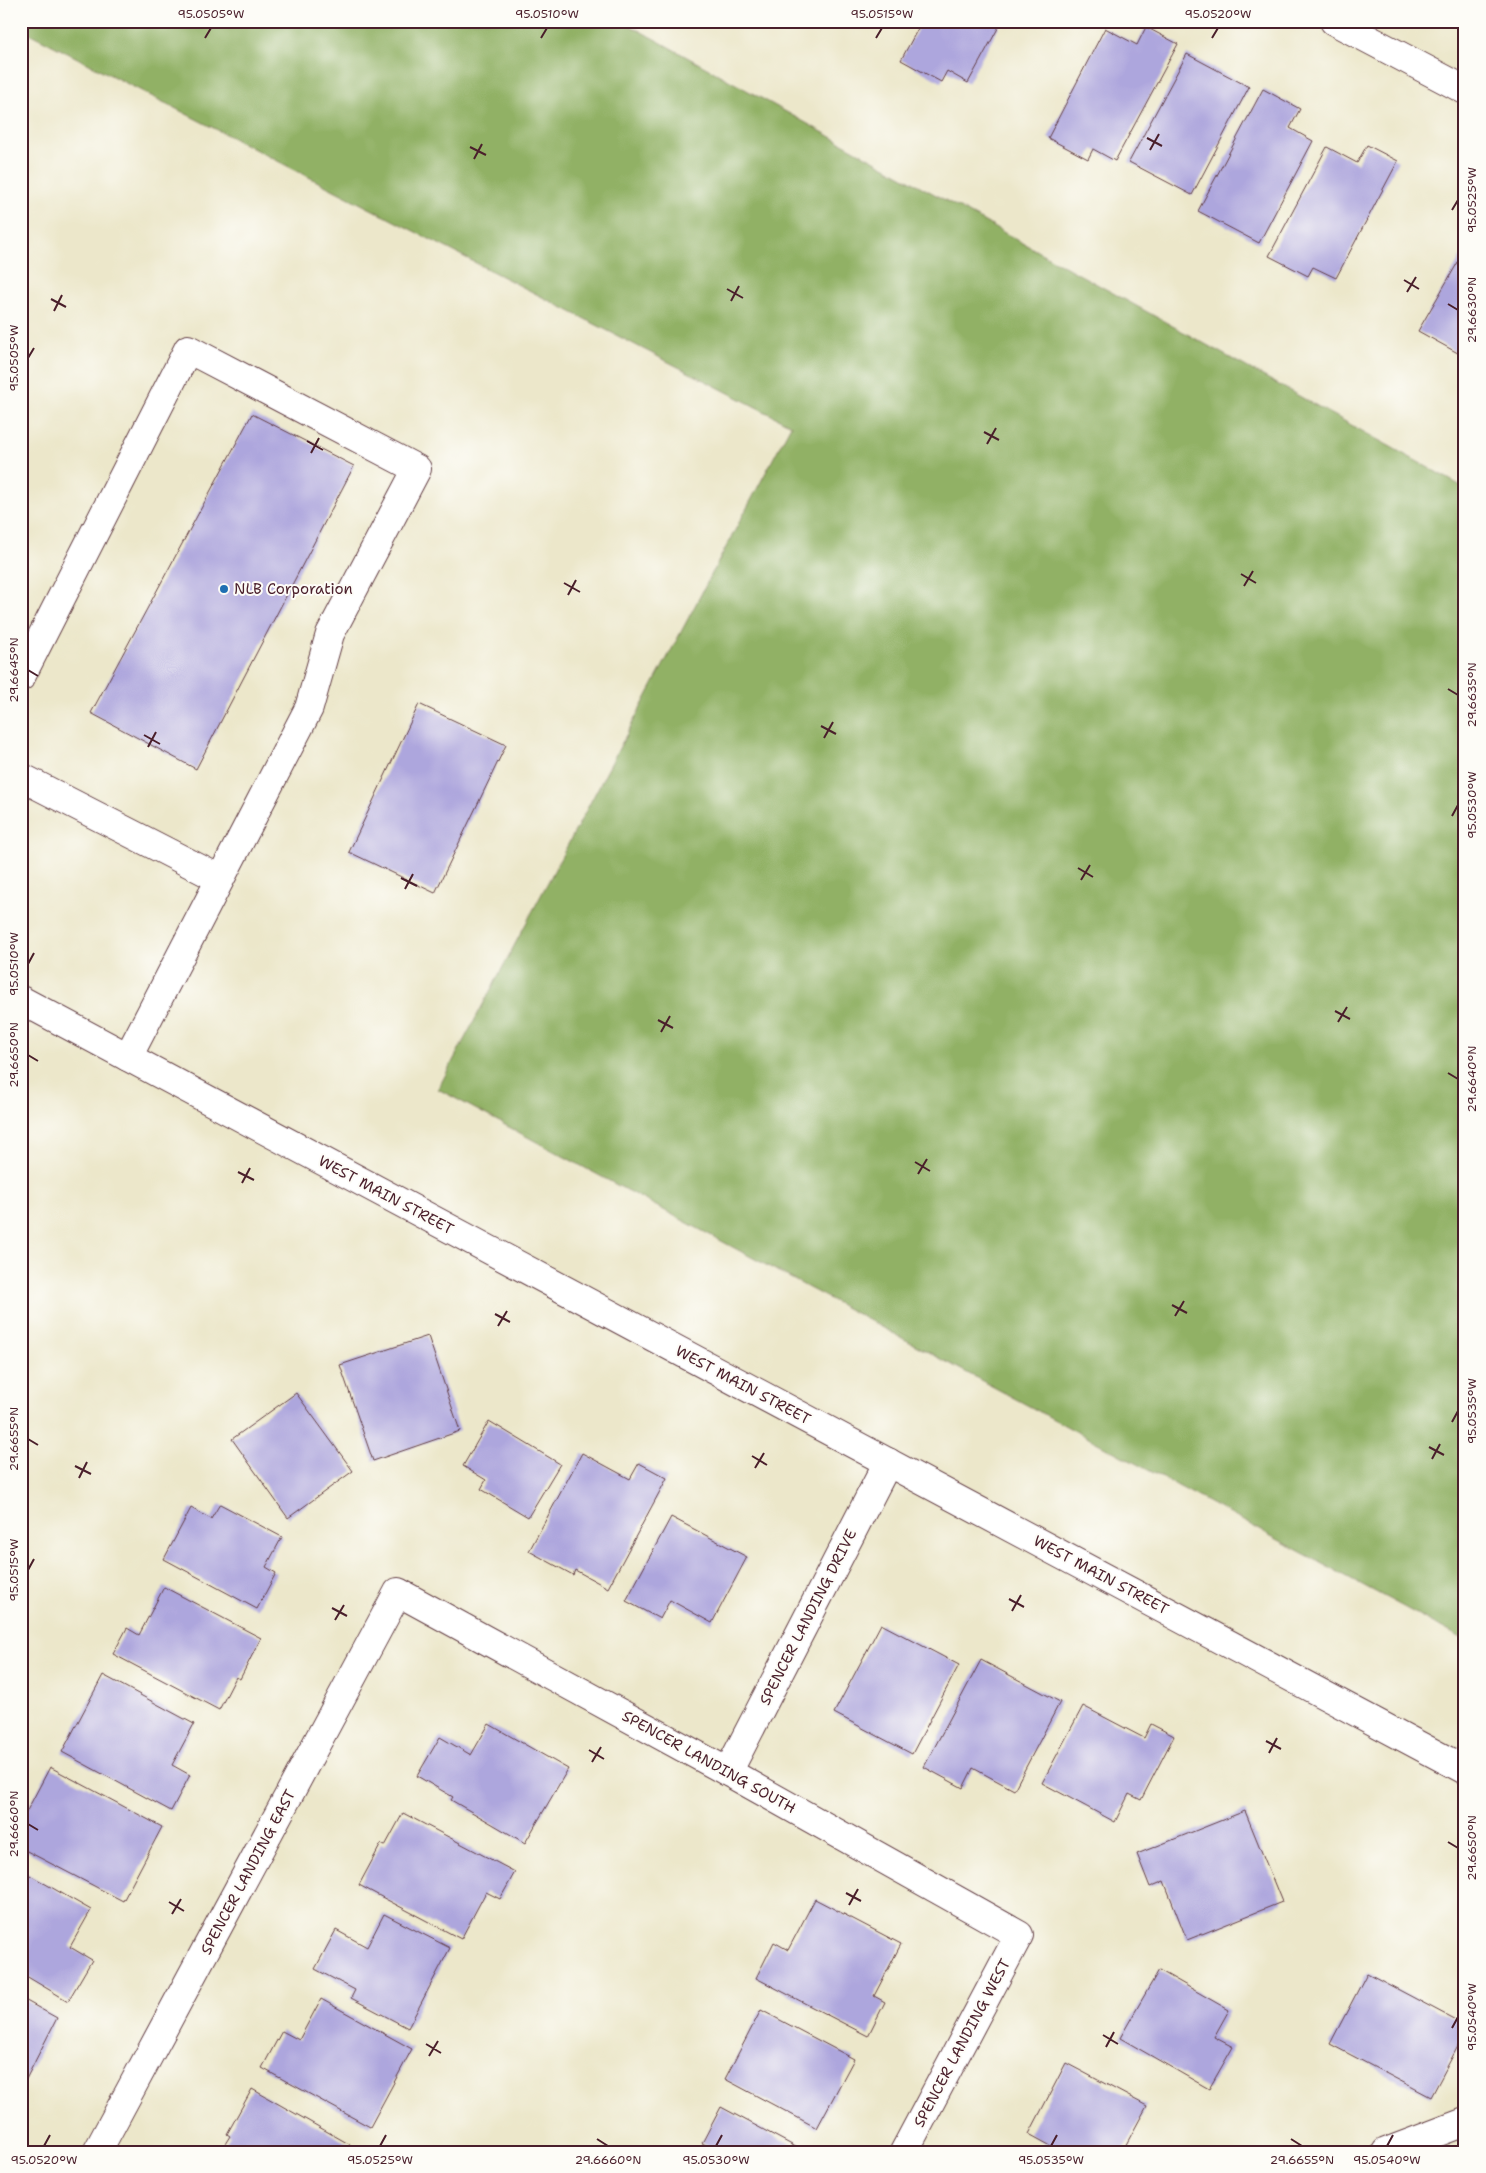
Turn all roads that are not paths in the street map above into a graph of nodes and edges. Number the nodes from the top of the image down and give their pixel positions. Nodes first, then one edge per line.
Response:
1 (1334, 21) edge
2 (1372, 30) edge
3 (1465, 90) edge
4 (21, 677) edge
5 (21, 777) edge
6 (220, 879) junction
7 (21, 1000) edge
8 (128, 1058) junction
9 (888, 1462) junction
10 (398, 1592) joint
11 (1465, 1770) edge
12 (728, 1772) junction
13 (1019, 1935) joint
14 (1465, 2122) edge
15 (97, 2152) edge
16 (904, 2152) edge
17 (1386, 2152) edge

1 - 2 street
2 - 3 street
4 - 6 street
5 - 6 street
6 - 8 street
7 - 8 street, WEST MAIN STREET
8 - 9 street, WEST MAIN STREET
9 - 11 street, WEST MAIN STREET
9 - 12 street, SPENCER LANDING DRIVE
10 - 12 street, SPENCER LANDING SOUTH
10 - 15 street, SPENCER LANDING EAST
12 - 13 street, SPENCER LANDING SOUTH
13 - 16 street, SPENCER LANDING WEST
14 - 17 street

